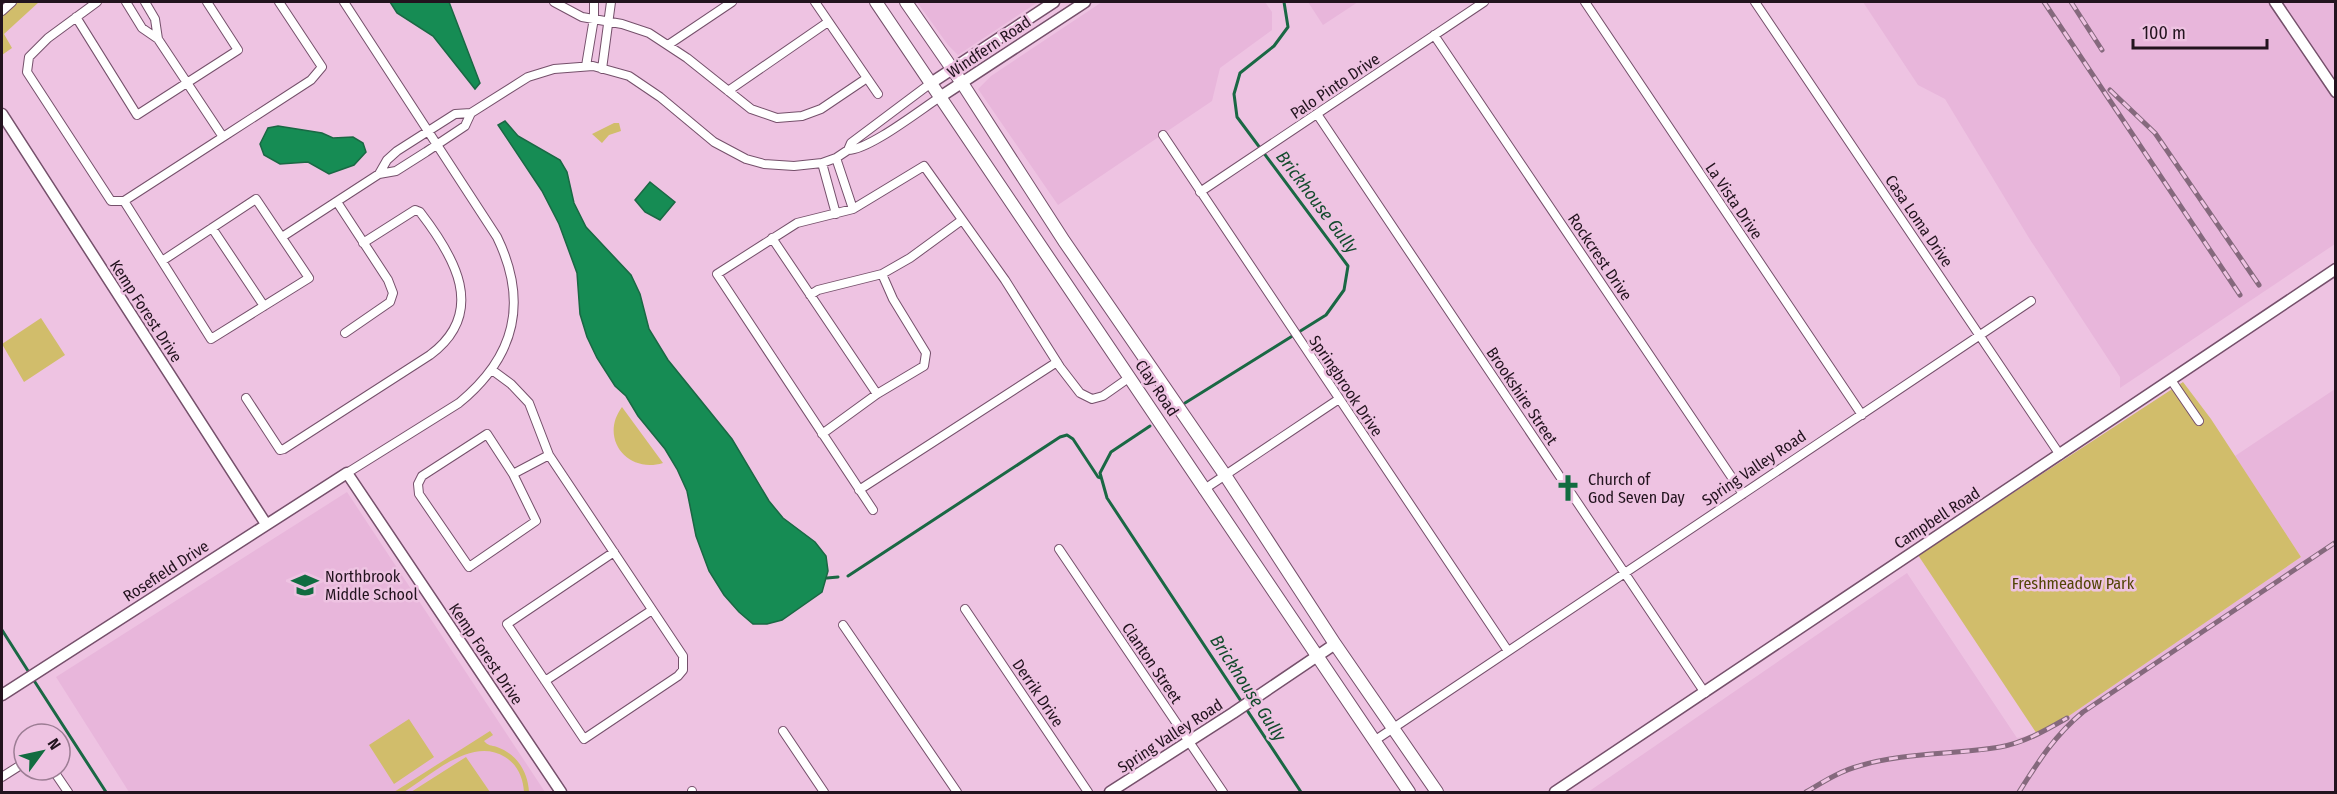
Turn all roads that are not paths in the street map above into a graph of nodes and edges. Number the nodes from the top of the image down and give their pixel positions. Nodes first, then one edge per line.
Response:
1 (12, 2) edge
2 (97, 2) edge
3 (126, 2) edge
4 (145, 2) edge
5 (207, 2) edge
6 (279, 2) edge
7 (344, 2) edge
8 (554, 2) edge
9 (594, 2) edge
10 (610, 2) edge
11 (732, 2) edge
12 (814, 2) edge
13 (876, 2) edge
14 (906, 2) edge
15 (1054, 2) edge
16 (1084, 2) edge
17 (1484, 2) edge
18 (1585, 2) edge
19 (1755, 2) edge
20 (2275, 2) edge
21 (2, 11) edge
22 (76, 17) junction
23 (594, 18) junction
24 (607, 21) junction
25 (828, 22) junction
26 (1434, 35) junction
27 (158, 39) junction
28 (590, 42) junction
29 (605, 44) junction
30 (668, 45) junction
31 (586, 66) junction
32 (951, 68) junction
33 (602, 69) junction
34 (867, 78) junction
35 (187, 83) junction
36 (931, 83) junction
37 (962, 83) junction
38 (728, 90) junction
39 (2336, 92) edge
40 (878, 94) dead end
41 (940, 97) junction
42 (471, 113) junction
43 (2, 114) edge
44 (1317, 114) junction
45 (429, 131) junction
46 (1162, 135) dead end
47 (223, 137) junction
48 (437, 143) junction
49 (848, 150) junction
50 (836, 158) junction
51 (822, 163) junction
52 (379, 174) junction
53 (1200, 192) junction
54 (124, 201) junction
55 (337, 202) junction
56 (853, 209) junction
57 (836, 214) junction
58 (962, 219) junction
59 (212, 228) junction
60 (282, 237) junction
61 (772, 238) junction
62 (1064, 240) junction
63 (363, 243) junction
64 (1045, 251) junction
65 (162, 261) junction
66 (2336, 269) edge
67 (882, 273) junction
68 (810, 295) junction
69 (2031, 301) dead end
70 (264, 306) junction
71 (345, 333) dead end
72 (1980, 336) junction
73 (1057, 362) junction
74 (492, 370) junction
75 (1130, 377) junction
76 (2171, 380) junction
77 (877, 394) junction
78 (246, 398) dead end
79 (1340, 399) junction
80 (1862, 415) junction
81 (2199, 422) dead end
82 (822, 434) junction
83 (549, 455) junction
84 (2060, 455) junction
85 (346, 472) junction
86 (513, 474) junction
87 (1226, 475) junction
88 (859, 490) junction
89 (1203, 490) junction
90 (1743, 494) junction
91 (873, 510) dead end
92 (267, 524) junction
93 (1059, 549) dead end
94 (614, 552) junction
95 (1624, 574) junction
96 (965, 609) dead end
97 (652, 610) junction
98 (843, 625) dead end
99 (1335, 644) junction
100 (1508, 651) junction
101 (1316, 656) junction
102 (545, 681) junction
103 (1705, 693) junction
104 (2, 695) edge
105 (1393, 728) junction
106 (783, 731) dead end
107 (1188, 740) junction
108 (1374, 741) junction
109 (561, 792) edge
110 (824, 792) edge
111 (957, 792) edge
112 (1088, 792) edge
113 (1110, 792) edge
114 (1223, 792) edge
115 (1409, 792) edge
116 (1437, 792) edge
117 (1555, 792) edge

1 - 21 street
2 - 22 street
3 - 27 street
4 - 27 street
5 - 35 street
6 - 47 street
7 - 45 street
8 - 23 street
9 - 23 street
10 - 24 street
11 - 30 street
12 - 25 street
13 - 36 main road, Clay Road
14 - 32 main road, Clay Road
15 - 32 street, Windfern Road
16 - 37 street, Windfern Road
17 - 26 street, Palo Pinto Drive
18 - 80 street, La Vista Drive
19 - 72 street, Casa Loma Drive
20 - 39 street
22 - 35 street
22 - 54 street
23 - 24 street
23 - 28 street
24 - 29 street
24 - 30 street
25 - 34 street
25 - 38 street
26 - 44 street, Palo Pinto Drive
26 - 90 street, Rockcrest Drive
27 - 35 street
28 - 29 street
28 - 31 street
29 - 33 street
30 - 38 street
31 - 33 street
31 - 42 street
32 - 36 street, Windfern Road
32 - 37 main road, Clay Road
33 - 51 street
34 - 38 street
34 - 40 street
35 - 47 street
36 - 41 main road, Clay Road
36 - 49 street
37 - 41 street, Windfern Road
37 - 62 main road, Clay Road
41 - 49 street
41 - 64 main road, Clay Road
42 - 45 street
42 - 48 street
43 - 92 street, Kemp Forest Drive
44 - 53 street, Palo Pinto Drive
44 - 95 street, Brookshire Street
45 - 48 street
45 - 52 street
46 - 53 street, Springbrook Drive
47 - 54 street
48 - 52 street
48 - 74 street
49 - 50 street
50 - 51 street
50 - 56 street
51 - 57 street
52 - 55 street
53 - 79 street, Springbrook Drive
54 - 65 street
55 - 60 street
55 - 63 street
56 - 57 street
56 - 58 street
57 - 61 street
58 - 67 street
58 - 73 street
59 - 60 street
59 - 65 street
59 - 70 street
60 - 70 street
61 - 68 street
61 - 82 street
62 - 64 main road
62 - 87 main road, Clay Road
63 - 71 street
63 - 78 street
64 - 75 main road, Clay Road
65 - 70 street
66 - 76 street, Campbell Road
67 - 68 street
67 - 77 street
68 - 77 street
69 - 72 street, Spring Valley Road
72 - 80 street, Spring Valley Road
72 - 84 street, Casa Loma Drive
73 - 75 street
73 - 88 street
74 - 83 street
74 - 85 street
75 - 89 main road, Clay Road
76 - 81 street
76 - 84 street, Campbell Road
77 - 82 street
79 - 87 street
79 - 100 street, Springbrook Drive
80 - 90 street, Spring Valley Road
82 - 88 street
83 - 86 street
83 - 94 street
84 - 103 street, Campbell Road
85 - 92 street, Rosefield Drive
85 - 109 street, Kemp Forest Drive
86 - 86 street
87 - 89 street
87 - 99 main road, Clay Road
88 - 91 street
89 - 101 main road, Clay Road
90 - 95 street, Spring Valley Road
92 - 104 street, Rosefield Drive
93 - 107 street, Clanton Street
94 - 97 street
94 - 102 street
95 - 100 street, Spring Valley Road
95 - 103 street, Brookshire Street
96 - 112 street, Derrik Drive
97 - 102 street
97 - 102 street
98 - 111 street
99 - 101 street, Spring Valley Road
99 - 105 main road, Clay Road
100 - 105 street, Spring Valley Road
101 - 107 street, Spring Valley Road
101 - 108 main road, Clay Road
103 - 117 street, Campbell Road
105 - 108 street, Spring Valley Road
105 - 116 main road, Clay Road
106 - 110 street
107 - 113 street, Spring Valley Road
107 - 114 street, Clanton Street
108 - 115 main road, Clay Road

